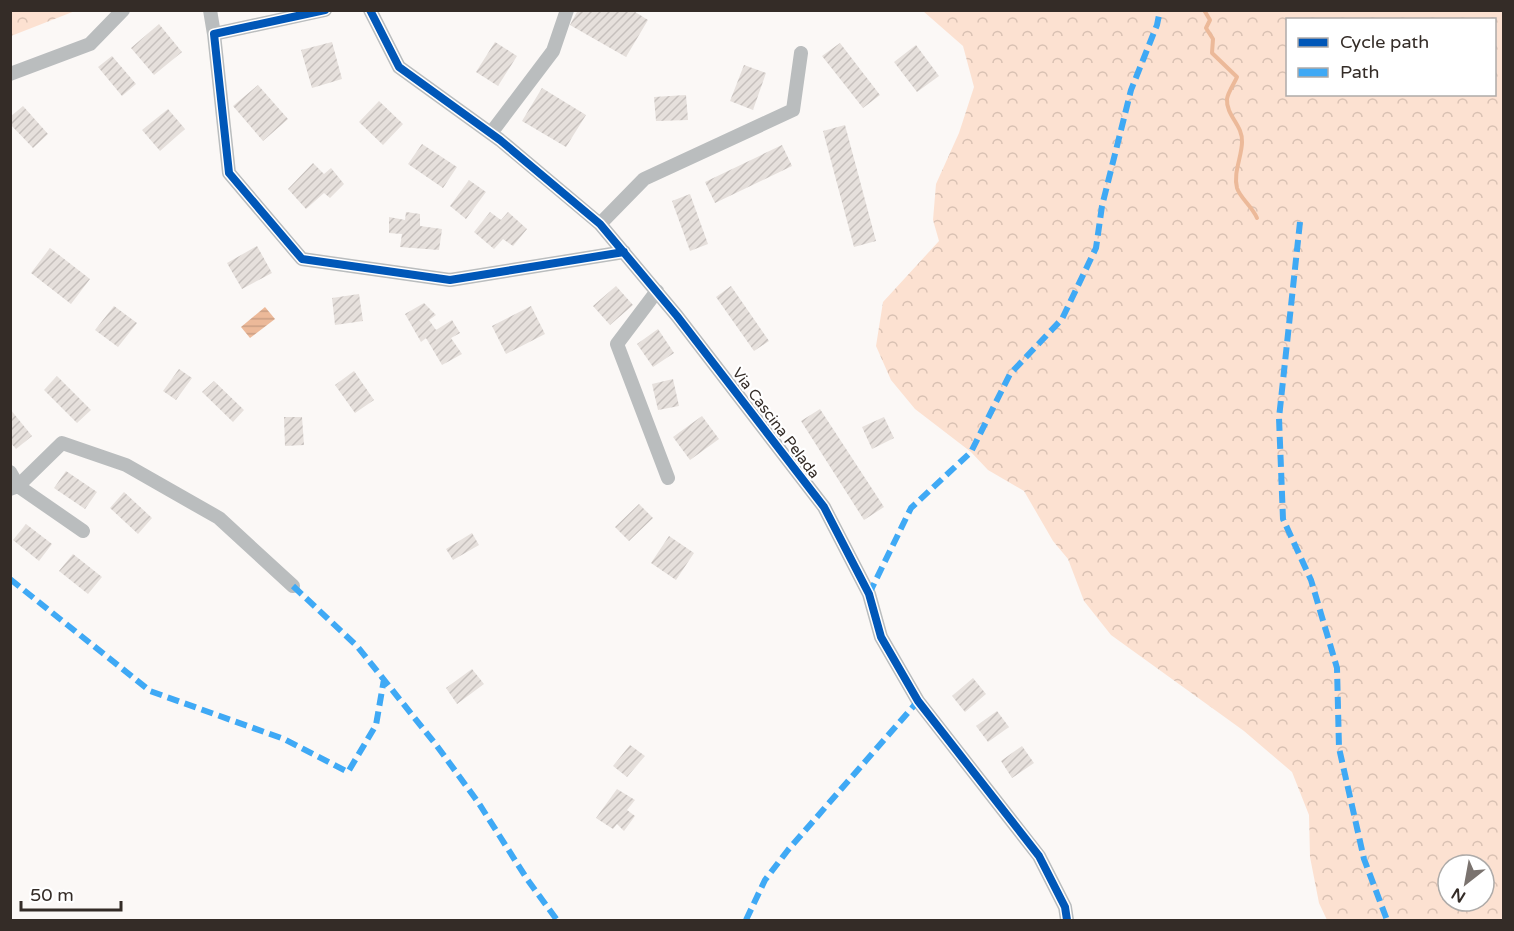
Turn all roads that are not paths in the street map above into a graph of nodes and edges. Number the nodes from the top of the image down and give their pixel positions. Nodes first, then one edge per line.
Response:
1 (123, 10) edge
2 (210, 10) edge
3 (325, 10) edge
4 (567, 10) edge
5 (371, 13) edge
6 (214, 34) junction
7 (801, 53) dead end
8 (10, 74) edge
9 (491, 133) junction
10 (600, 224) junction
11 (624, 252) junction
12 (657, 291) junction
13 (10, 472) edge
14 (668, 478) dead end
15 (14, 487) edge
16 (83, 531) dead end
17 (293, 586) dead end
18 (1066, 921) edge

1 - 8 street
2 - 6 street
3 - 6 street
4 - 9 street
5 - 9 street, Via Cascina Pelada
6 - 11 street
7 - 10 street
9 - 10 street, Via Cascina Pelada
10 - 11 street, Via Cascina Pelada
11 - 12 street, Via Cascina Pelada
12 - 14 street
12 - 18 street, Via Cascina Pelada
13 - 15 street
15 - 16 street
15 - 17 street

